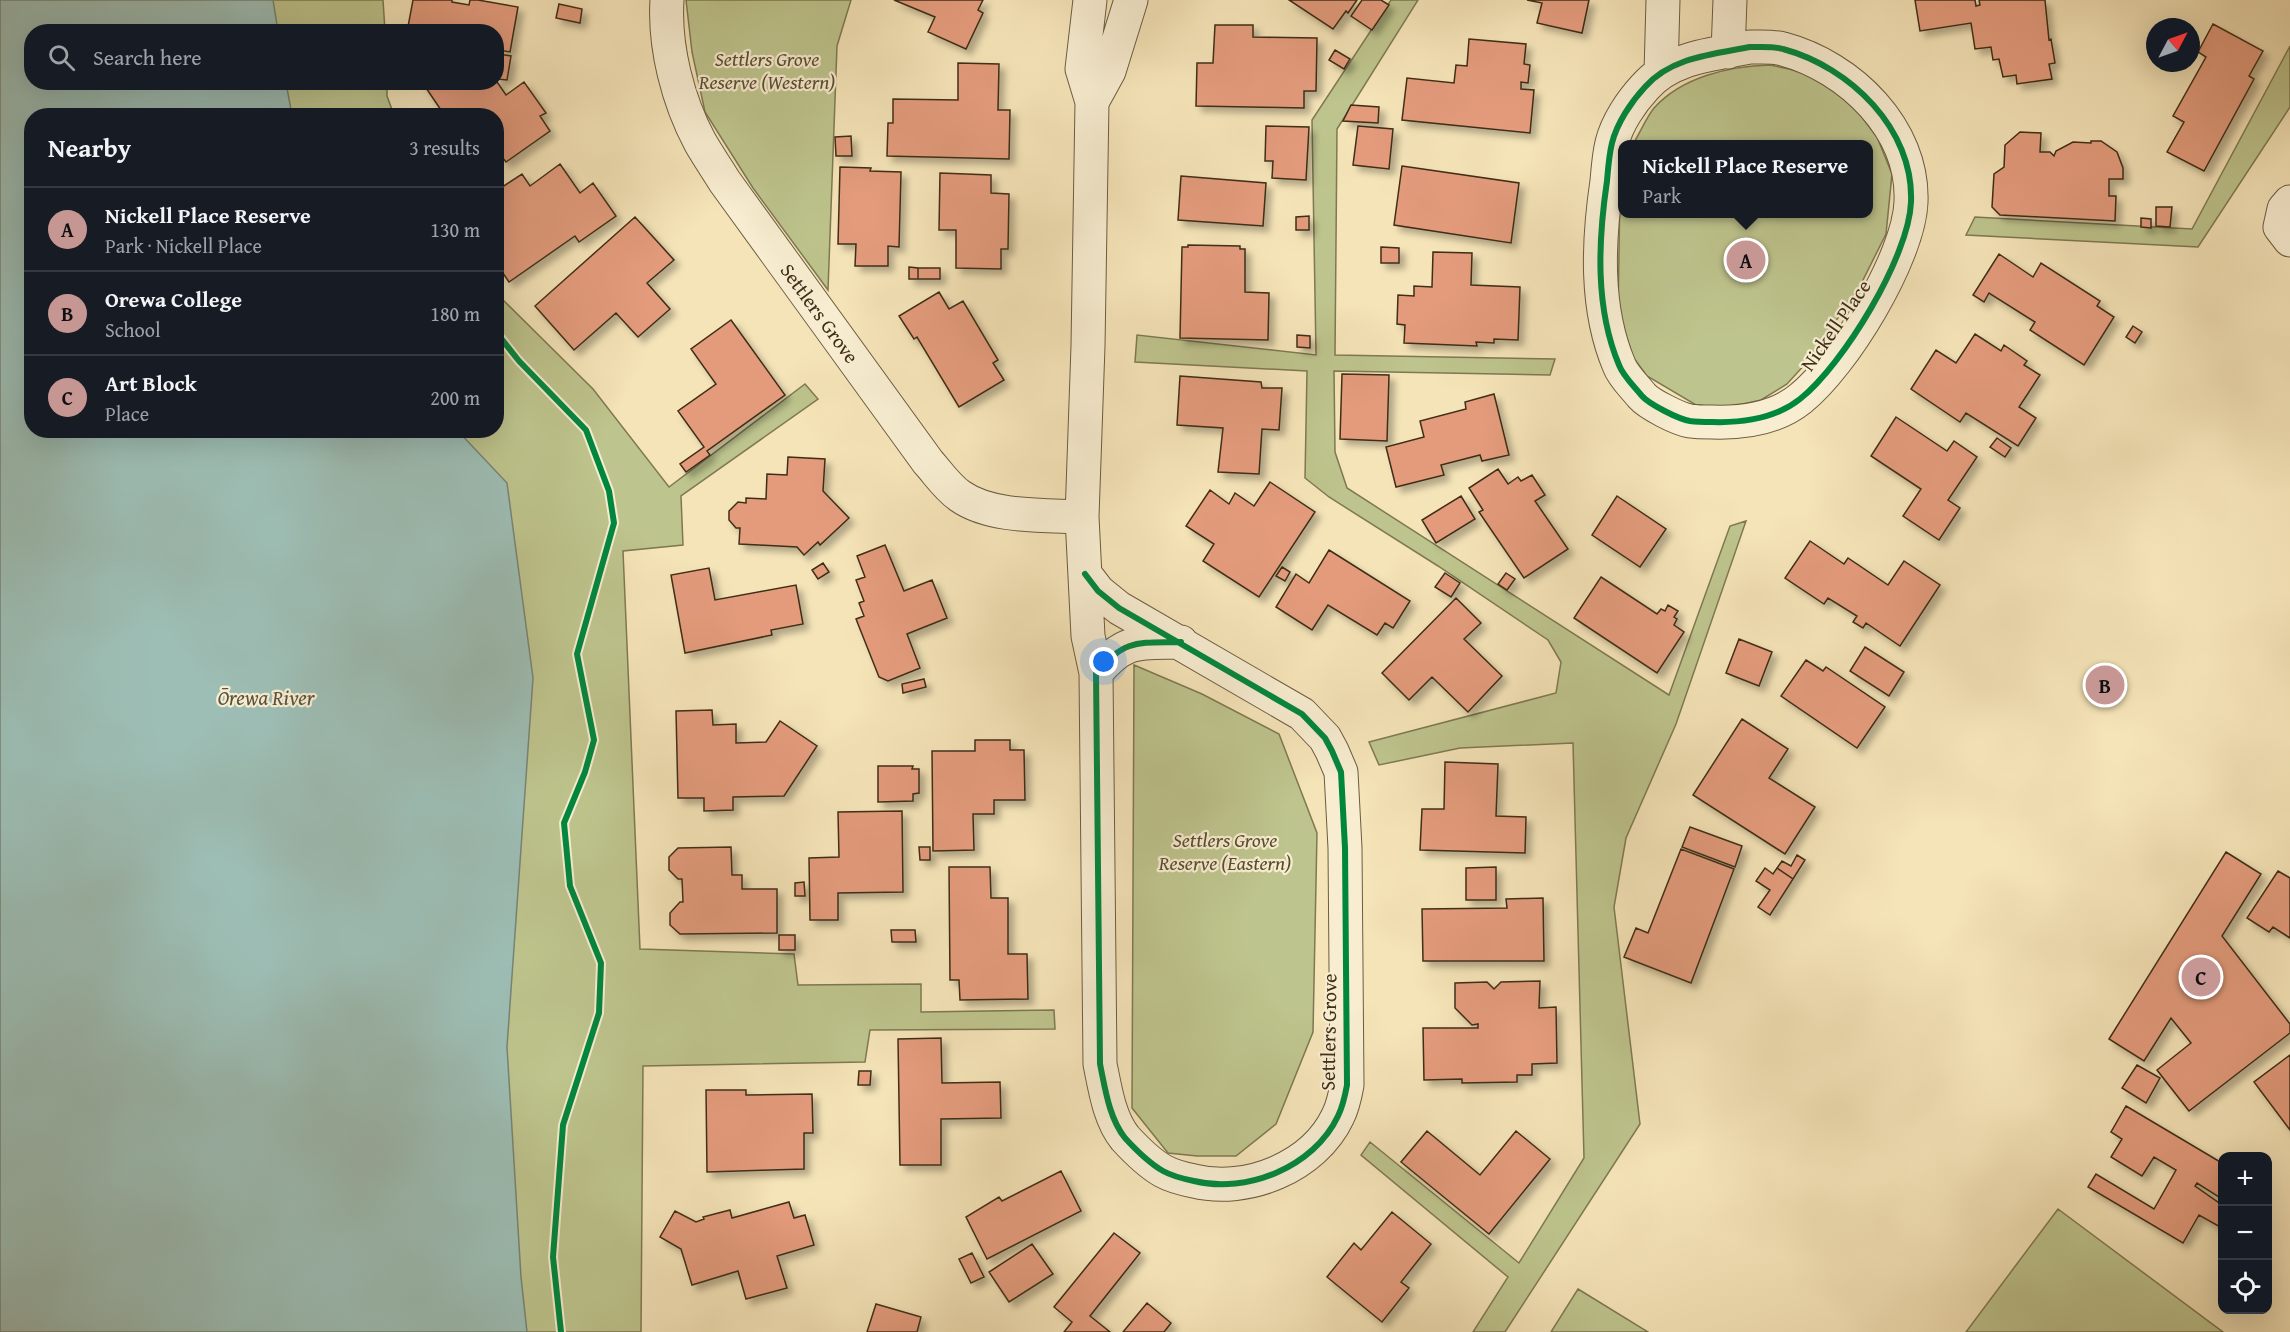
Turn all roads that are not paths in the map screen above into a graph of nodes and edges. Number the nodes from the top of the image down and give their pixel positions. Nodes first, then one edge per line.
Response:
1 (667, 0) edge
2 (1090, 0) edge
3 (1131, 0) edge
4 (1663, 0) edge
5 (1730, 0) edge
6 (1728, 51) junction
7 (1661, 73) junction
8 (1092, 102) junction
9 (2290, 202) edge
10 (2290, 240) edge
11 (1082, 517) junction
12 (1085, 574) junction
13 (1181, 642) junction
14 (1096, 673) junction

1 - 11 street, Settlers Grove
2 - 8 street, Settlers Grove
3 - 8 street, Settlers Grove
4 - 7 street
5 - 6 street
6 - 7 street, Nickell Place
6 - 7 street, Nickell Place
8 - 11 street, Settlers Grove
9 - 10 street
11 - 12 street, Settlers Grove
12 - 13 street, Settlers Grove
12 - 14 street, Settlers Grove
13 - 14 street
13 - 14 street, Settlers Grove

